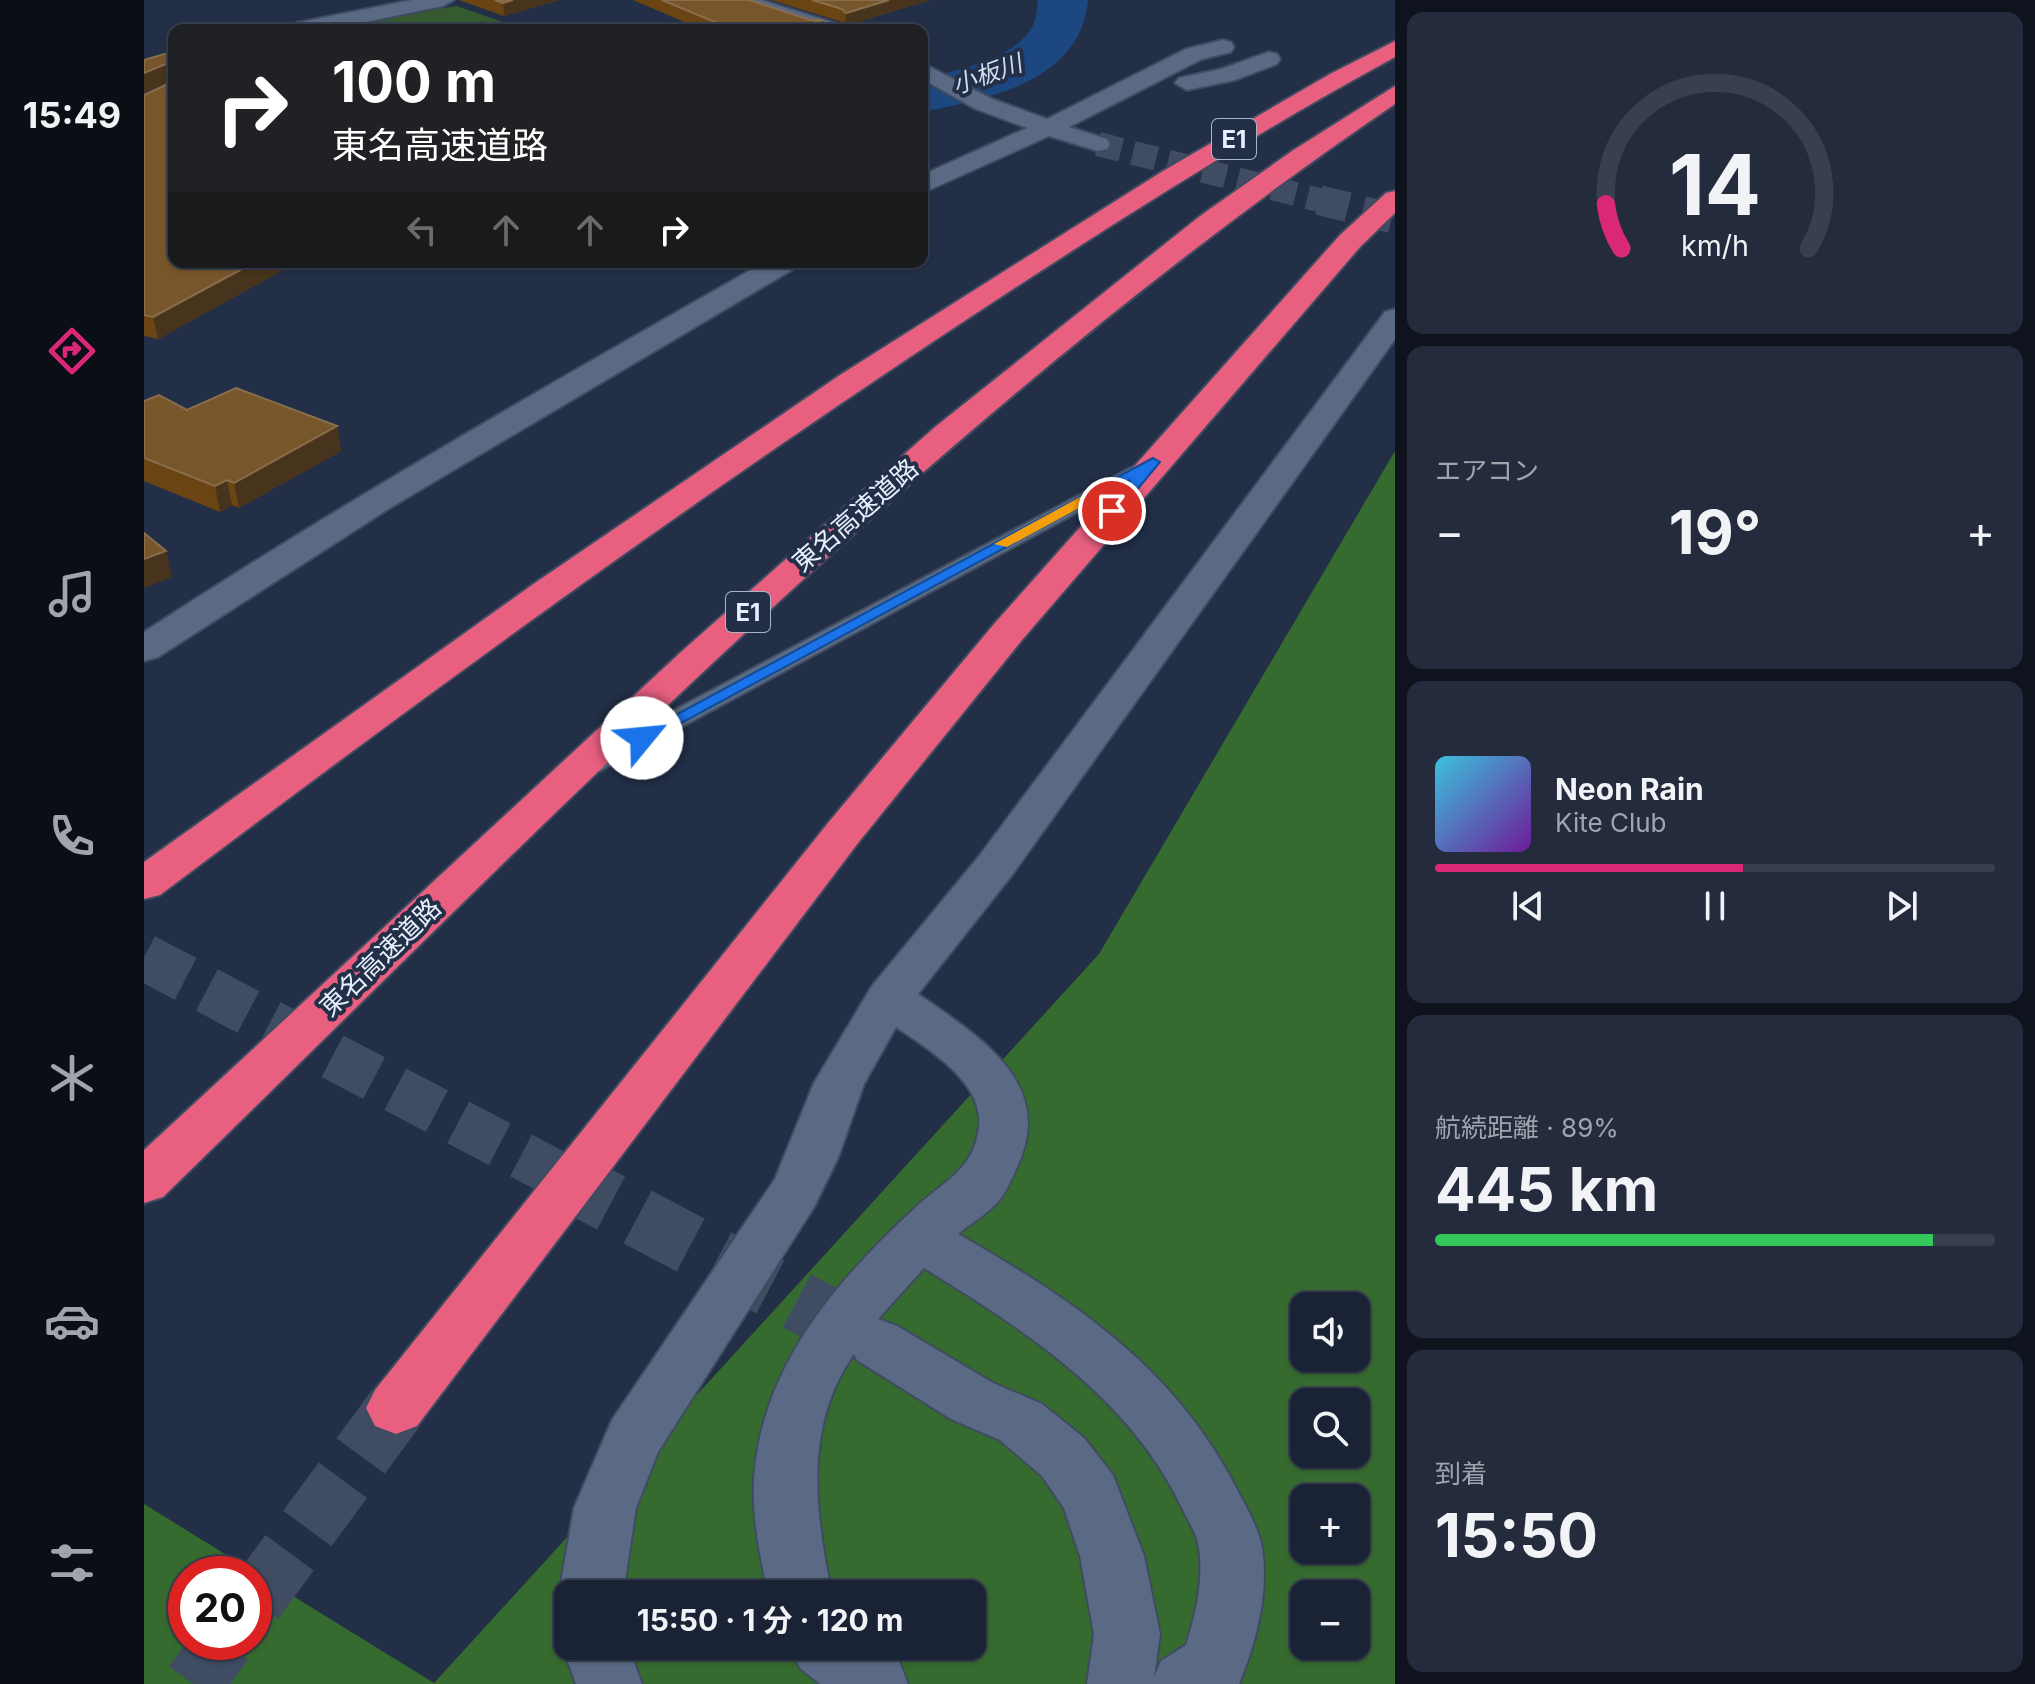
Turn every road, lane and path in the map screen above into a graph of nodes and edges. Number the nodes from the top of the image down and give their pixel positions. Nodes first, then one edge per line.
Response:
1 (443, 0) edge
2 (739, 0) edge
3 (325, 24) edge
4 (814, 24) edge
5 (1223, 47) dead end
6 (1395, 48) edge
7 (1269, 59) dead end
8 (928, 74) edge
9 (1113, 92) junction
10 (1395, 93) edge
11 (1048, 128) junction
12 (1098, 144) tunnel mouth
13 (928, 182) edge
14 (1395, 199) edge
15 (775, 268) edge
16 (1395, 318) edge
17 (1153, 462) junction
18 (144, 649) edge
19 (569, 777) junction
20 (144, 884) edge
21 (889, 998) junction
22 (144, 1182) edge
23 (920, 1238) junction
24 (877, 1343) tunnel mouth
25 (396, 1408) tunnel mouth
26 (593, 1580) edge
27 (796, 1580) edge
28 (600, 1660) edge
29 (842, 1660) edge
30 (609, 1684) edge
31 (875, 1684) edge
32 (1120, 1684) edge
33 (1185, 1684) edge

1 - 3 street
2 - 4 street
5 - 9 street
6 - 20 highway, E1
7 - 9 street
8 - 11 street
9 - 11 street
10 - 19 highway, 東名高速道路 / E1
11 - 12 street
11 - 13 street
14 - 17 highway
15 - 18 street
16 - 21 street
17 - 19 lane
17 - 25 highway
19 - 22 highway, 東名高速道路 / E1
21 - 23 street
21 - 26 street
23 - 27 street
23 - 33 street
24 - 32 street
28 - 30 street
29 - 31 street

